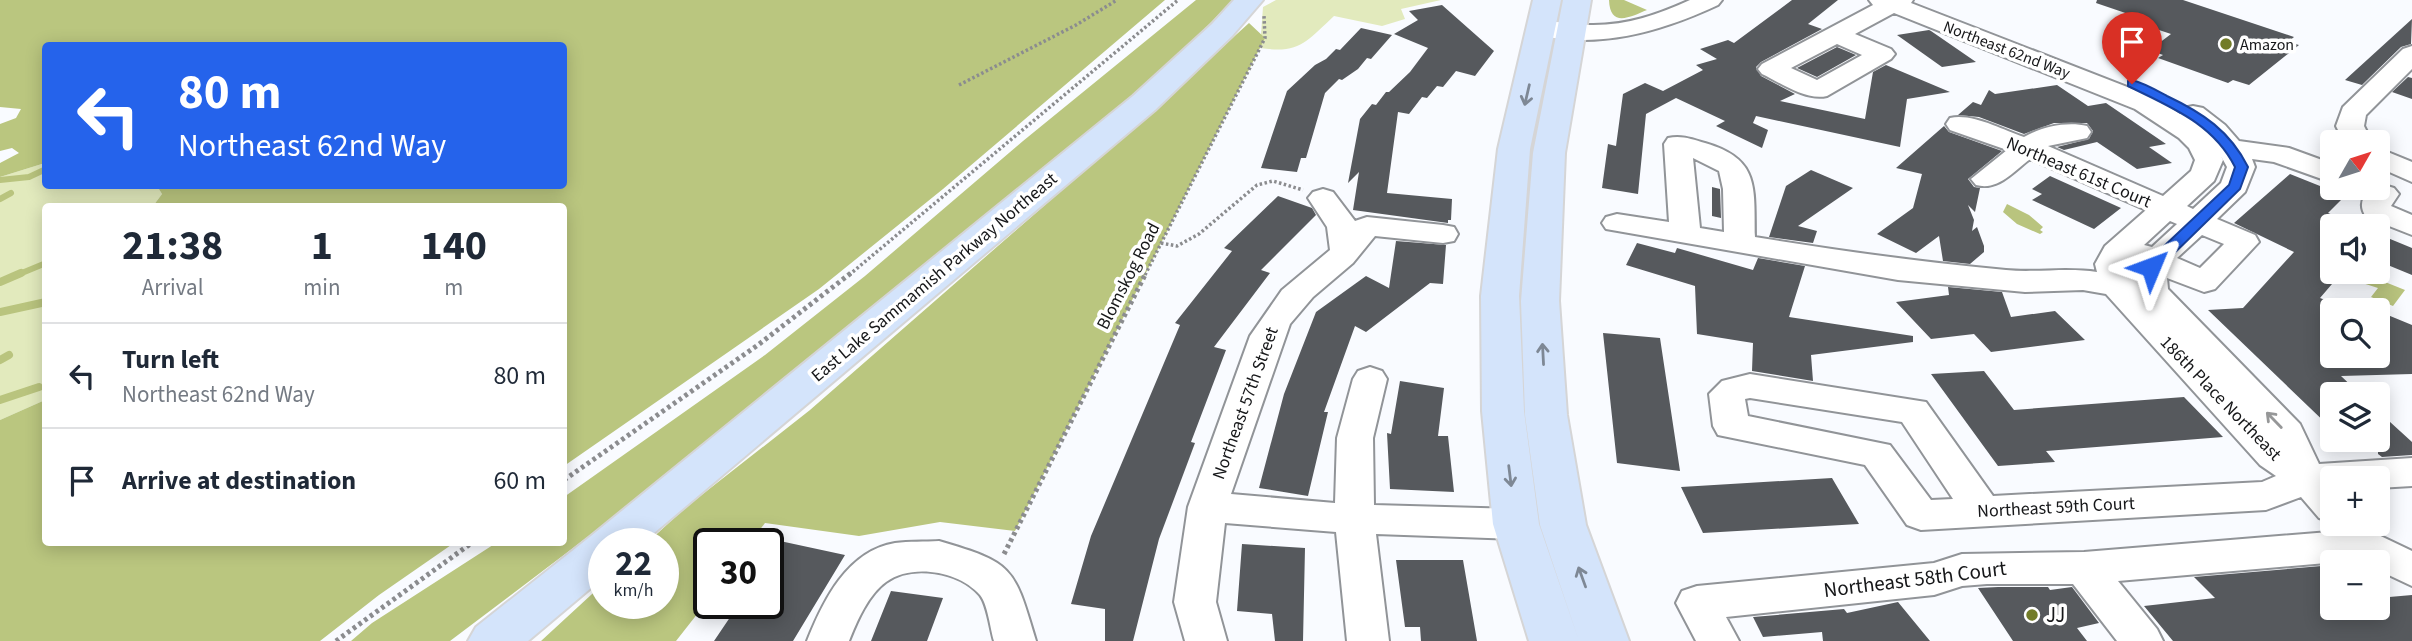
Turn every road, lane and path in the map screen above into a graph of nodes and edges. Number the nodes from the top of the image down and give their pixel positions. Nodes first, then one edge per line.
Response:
1 (1117, 0) edge
2 (1178, 0) edge
3 (1710, 0) edge
4 (1896, 1) edge
5 (1256, 4) edge
6 (1560, 15) edge
7 (1836, 34) junction
8 (2412, 54) edge
9 (959, 85) dead end
10 (1960, 124) dead end
11 (2352, 130) edge
12 (2077, 132) dead end
13 (2217, 146) junction
14 (2028, 149) junction
15 (2390, 162) edge
16 (2320, 169) edge
17 (2412, 173) edge
18 (1986, 179) dead end
19 (2390, 197) edge
20 (1323, 198) joint
21 (2376, 200) edge
22 (2412, 205) edge
23 (2167, 210) junction
24 (1617, 223) dead end
25 (2198, 223) junction
26 (2412, 226) edge
27 (1443, 234) dead end
28 (1685, 234) junction
29 (1740, 242) junction
30 (1161, 243) junction
31 (2123, 246) junction
32 (1342, 256) junction
33 (2154, 276) junction
34 (2117, 286) junction
35 (1370, 379) dead end
36 (2412, 472) edge
37 (567, 478) edge
38 (2307, 479) junction
39 (2320, 494) edge
40 (1207, 507) junction
41 (1983, 512) junction
42 (1354, 519) junction
43 (1516, 524) junction
44 (629, 528) edge
45 (2341, 536) edge
46 (2360, 536) edge
47 (467, 546) edge
48 (588, 563) edge
49 (2084, 568) junction
50 (2412, 570) edge
51 (1002, 571) junction
52 (336, 641) edge
53 (493, 641) edge
54 (828, 641) edge
55 (1015, 641) edge
56 (1206, 641) edge
57 (1368, 641) edge
58 (1554, 641) edge
59 (1604, 641) edge
60 (1718, 641) edge
61 (2142, 641) edge

1 - 9 path
2 - 37 path
3 - 6 street
4 - 7 street
4 - 13 street, Northeast 62nd Way
5 - 30 path, Blomskog Road
5 - 44 main road, East Lake Sammamish Parkway Northeast
6 -> 43 main road
59 -> 6 main road
7 - 7 street
8 - 11 street
10 - 14 street, Northeast 61st Court
12 - 14 street
13 - 16 street
13 - 23 street
13 - 25 street
14 - 18 street
14 - 23 street, Northeast 61st Court
15 - 17 street
19 - 22 street
20 - 30 path
20 - 32 street
21 - 26 street
23 - 25 street, Northeast 61st Court
23 - 31 street
24 - 28 street
25 - 33 street
25 - 33 street, Northeast 61st Court
27 - 32 street, Northeast 57th Street
28 - 29 street
28 - 29 street
29 - 34 street
30 - 51 path, Blomskog Road
31 - 33 street
31 - 34 street
32 - 40 street, Northeast 57th Street
33 - 34 street
38 -> 33 street, 186th Place Northeast
34 - 38 street, 186th Place Northeast
35 - 42 street
36 - 38 street, Northeast 59th Court
38 - 39 street
38 - 41 street, Northeast 59th Court
40 - 42 street
40 - 56 street, Northeast 57th Street
41 - 41 street, Northeast 59th Court
42 - 43 street
42 - 57 street
43 - 58 main road
45 - 49 street
46 - 50 street
47 - 52 path
48 - 53 main road
49 - 60 street, Northeast 58th Court
49 - 61 street
51 - 54 street
51 - 55 street

